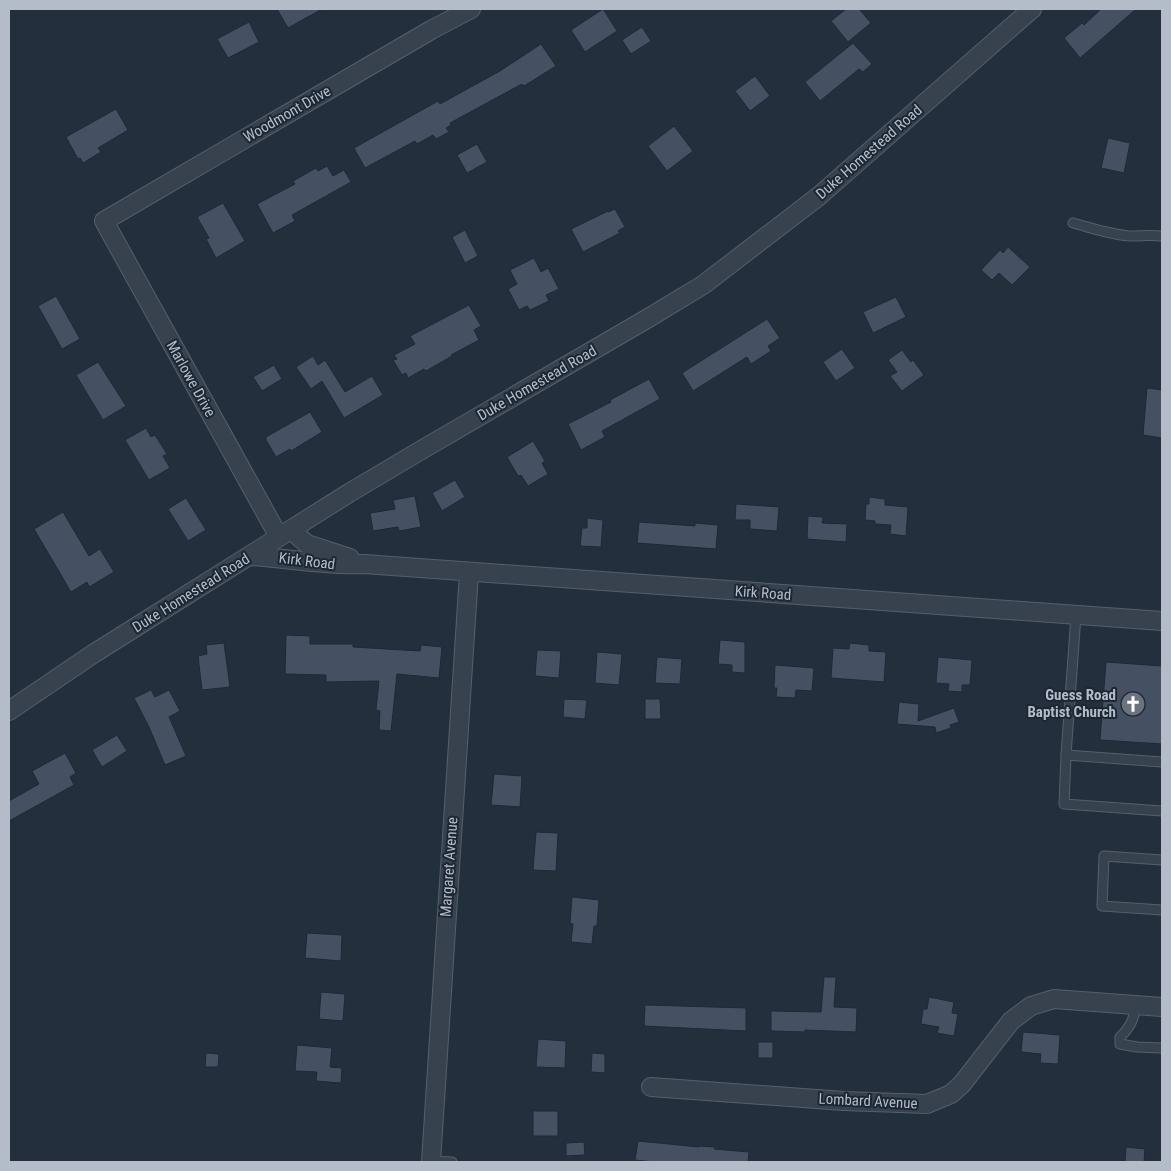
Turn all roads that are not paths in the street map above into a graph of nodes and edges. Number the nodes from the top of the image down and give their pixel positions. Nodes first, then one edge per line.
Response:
1 (471, 9) edge
2 (1032, 9) edge
3 (104, 221) joint
4 (1073, 223) dead end
5 (1162, 236) edge
6 (285, 533) junction
7 (249, 556) junction
8 (364, 564) junction
9 (470, 573) junction
10 (1076, 615) junction
11 (1162, 621) edge
12 (9, 711) edge
13 (1066, 755) junction
14 (1162, 762) edge
15 (1162, 811) edge
16 (1162, 860) edge
17 (1162, 910) edge
18 (1136, 1005) junction
19 (1162, 1007) edge
20 (1162, 1048) edge
21 (651, 1087) dead end
22 (431, 1162) edge
23 (452, 1162) edge

1 - 3 street, Woodmont Drive
2 - 6 street, Duke Homestead Road
3 - 6 street, Marlowe Drive
4 - 5 lane
6 - 7 street, Duke Homestead Road
6 - 8 street, Kirk Road
7 - 8 street, Kirk Road
7 - 12 street, Duke Homestead Road
8 - 9 street, Kirk Road
9 - 10 street, Kirk Road
9 - 22 street, Margaret Avenue
10 - 11 street, Kirk Road
10 - 13 lane
13 - 14 lane
13 - 15 lane
16 - 17 lane
18 - 19 street, Lombard Avenue
18 - 20 lane
18 - 21 street, Lombard Avenue
22 - 23 lane

